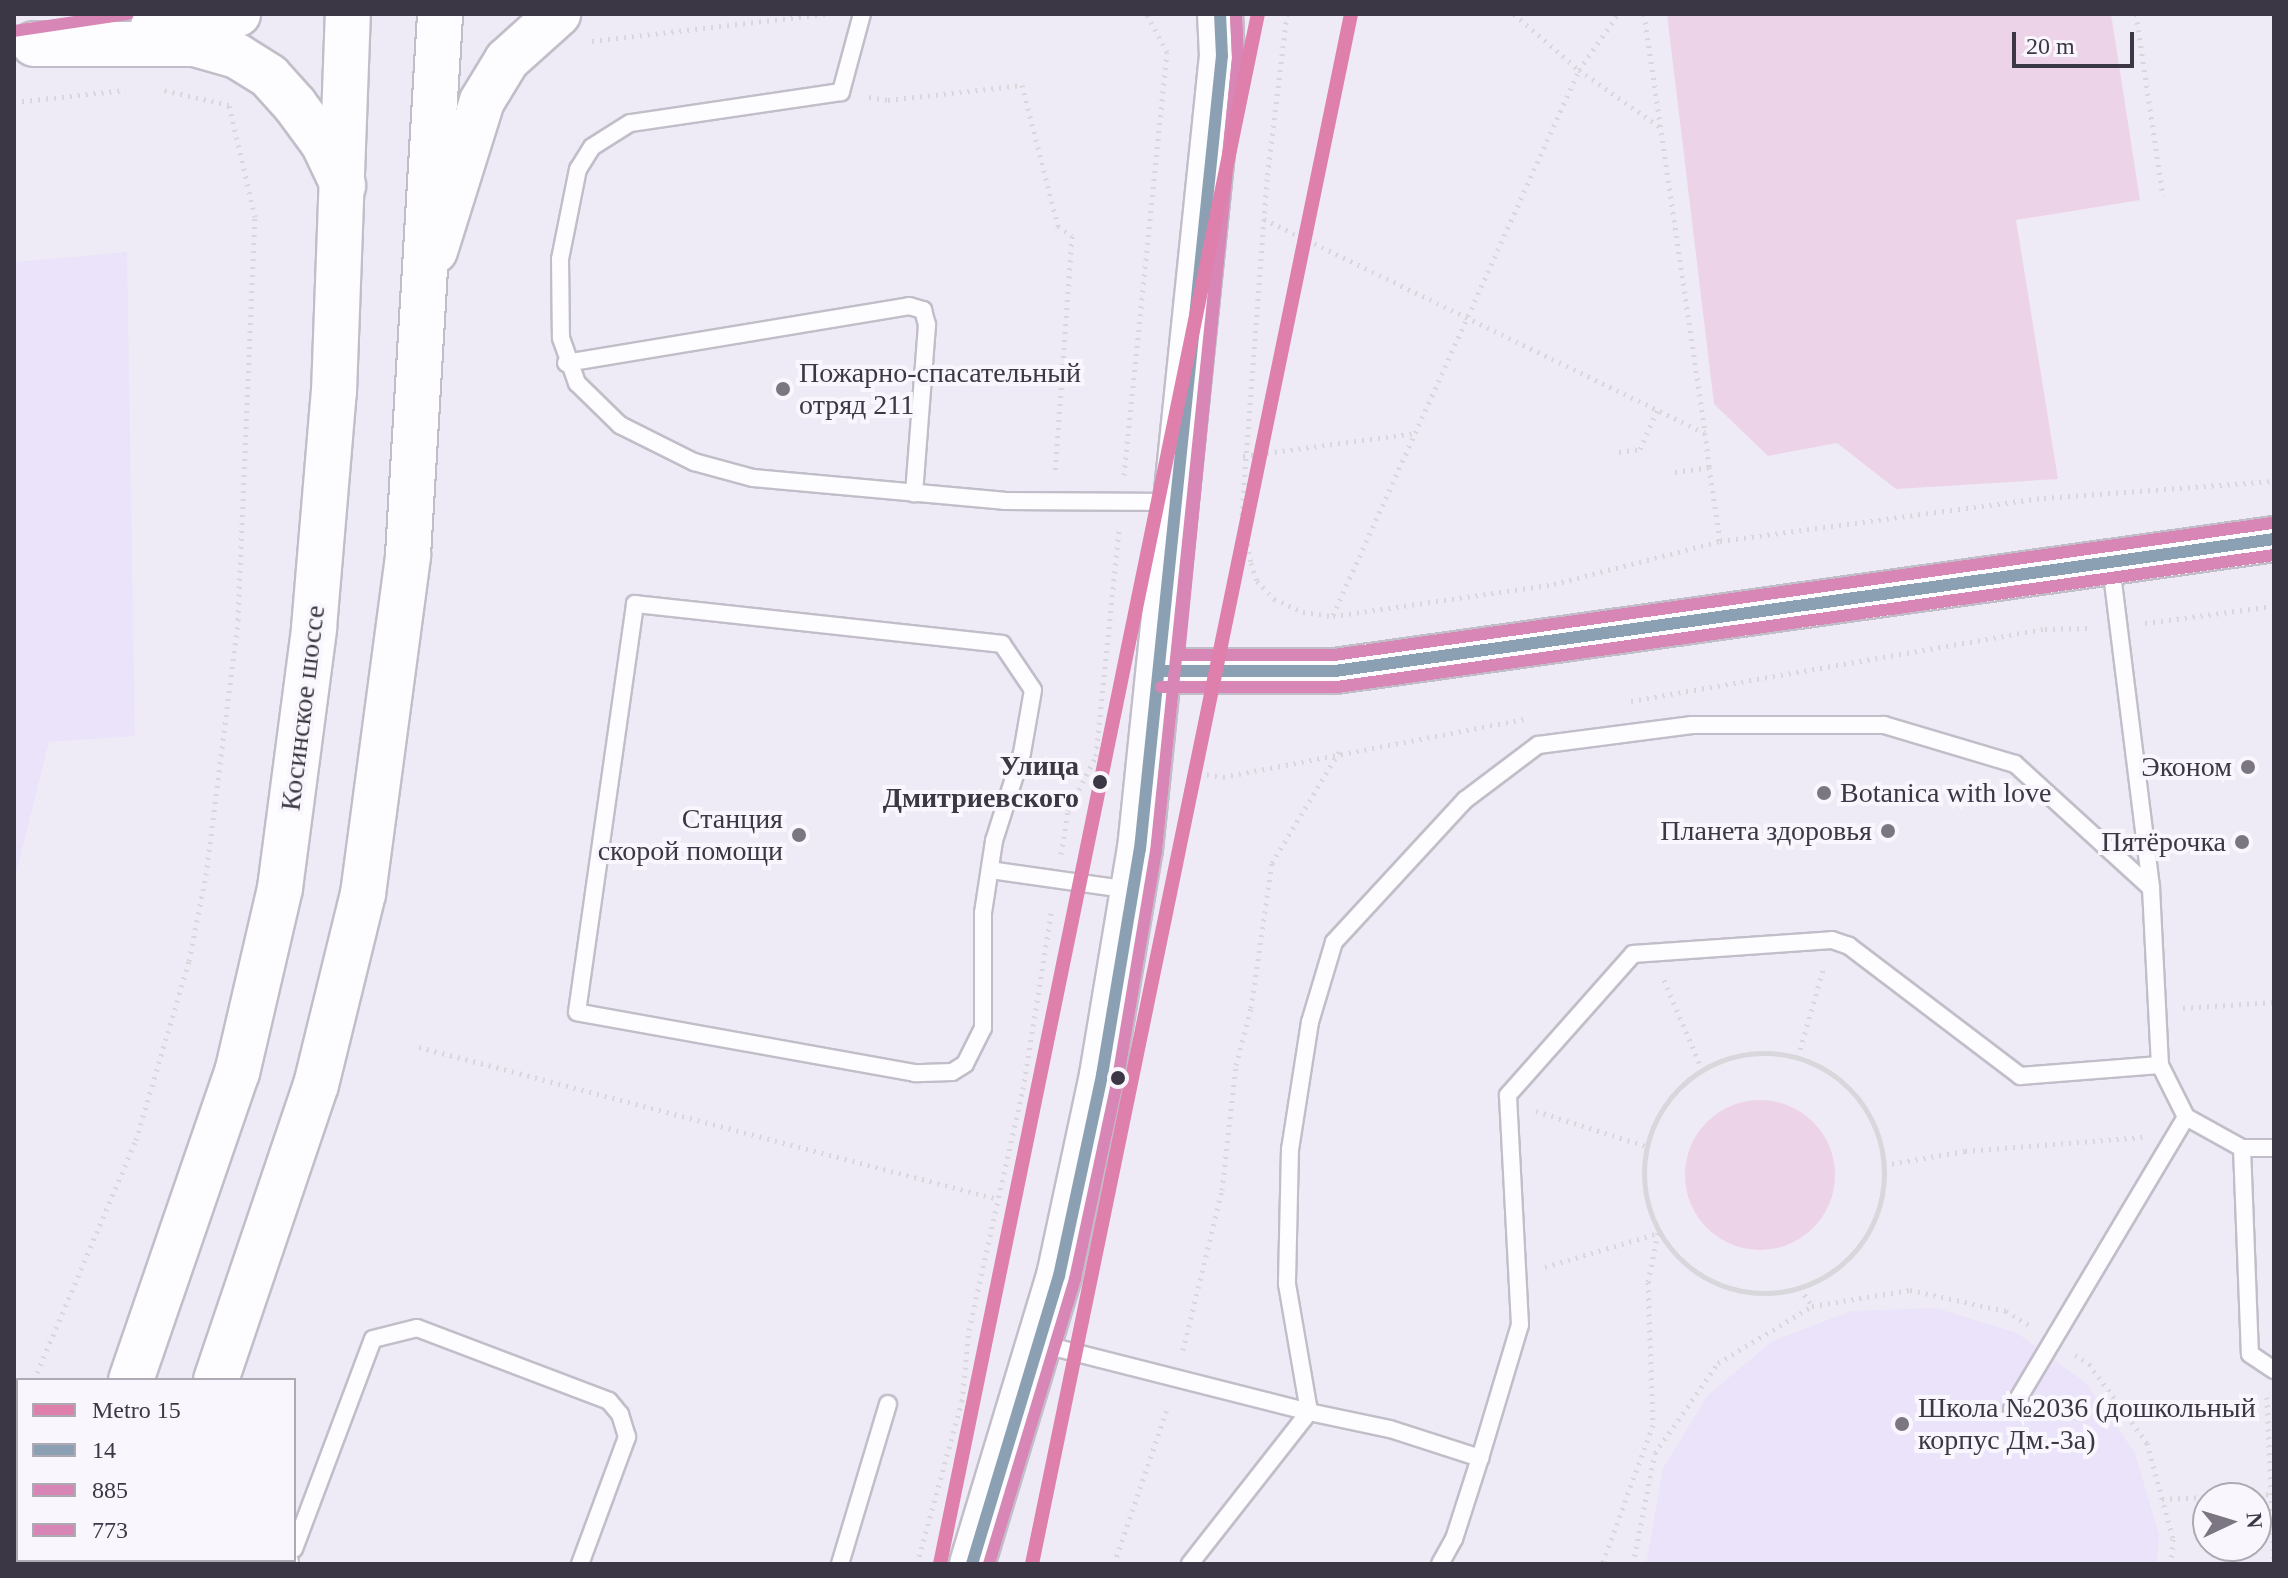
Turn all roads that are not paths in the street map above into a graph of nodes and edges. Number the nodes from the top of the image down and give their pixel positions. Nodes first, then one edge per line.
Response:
1 (238, 14) edge
2 (348, 14) edge
3 (440, 14) edge
4 (862, 14) edge
5 (1220, 14) edge
6 (32, 26) edge
7 (571, 28) edge
8 (343, 185) junction
9 (426, 284) junction
10 (566, 363) junction
11 (914, 493) junction
12 (1178, 502) junction
13 (2274, 539) edge
14 (2110, 564) junction
15 (1161, 671) junction
16 (990, 870) junction
17 (2151, 888) junction
18 (1133, 891) junction
19 (2160, 1065) junction
20 (2186, 1117) junction
21 (2242, 1148) junction
22 (2274, 1148) edge
23 (1040, 1344) junction
24 (2270, 1367) edge
25 (132, 1378) edge
26 (217, 1378) edge
27 (888, 1404) dead end
28 (2012, 1409) dead end
29 (1309, 1412) junction
30 (1480, 1458) junction
31 (296, 1544) edge
32 (580, 1564) edge
33 (840, 1564) edge
34 (972, 1564) edge
35 (1190, 1564) edge
36 (1440, 1564) edge

1 - 6 main road
2 - 8 main road, Косинское шоссе
3 - 9 main road
4 - 10 lane
5 - 12 main road
6 - 8 main road
7 - 9 main road
8 - 25 main road, Косинское шоссе
9 - 26 main road
10 - 11 lane
10 - 11 lane
11 - 12 lane
12 - 15 main road
13 - 14 main road
14 - 15 main road
14 - 17 lane
15 - 18 main road
16 - 16 lane
16 - 18 lane
17 - 19 lane
17 - 29 lane
18 - 23 main road
19 - 20 lane
19 - 30 lane
20 - 21 lane
20 - 28 lane
21 - 22 lane
21 - 24 lane
23 - 29 lane
23 - 34 main road
27 - 33 lane
29 - 30 lane
29 - 35 lane
30 - 36 lane
31 - 32 lane

